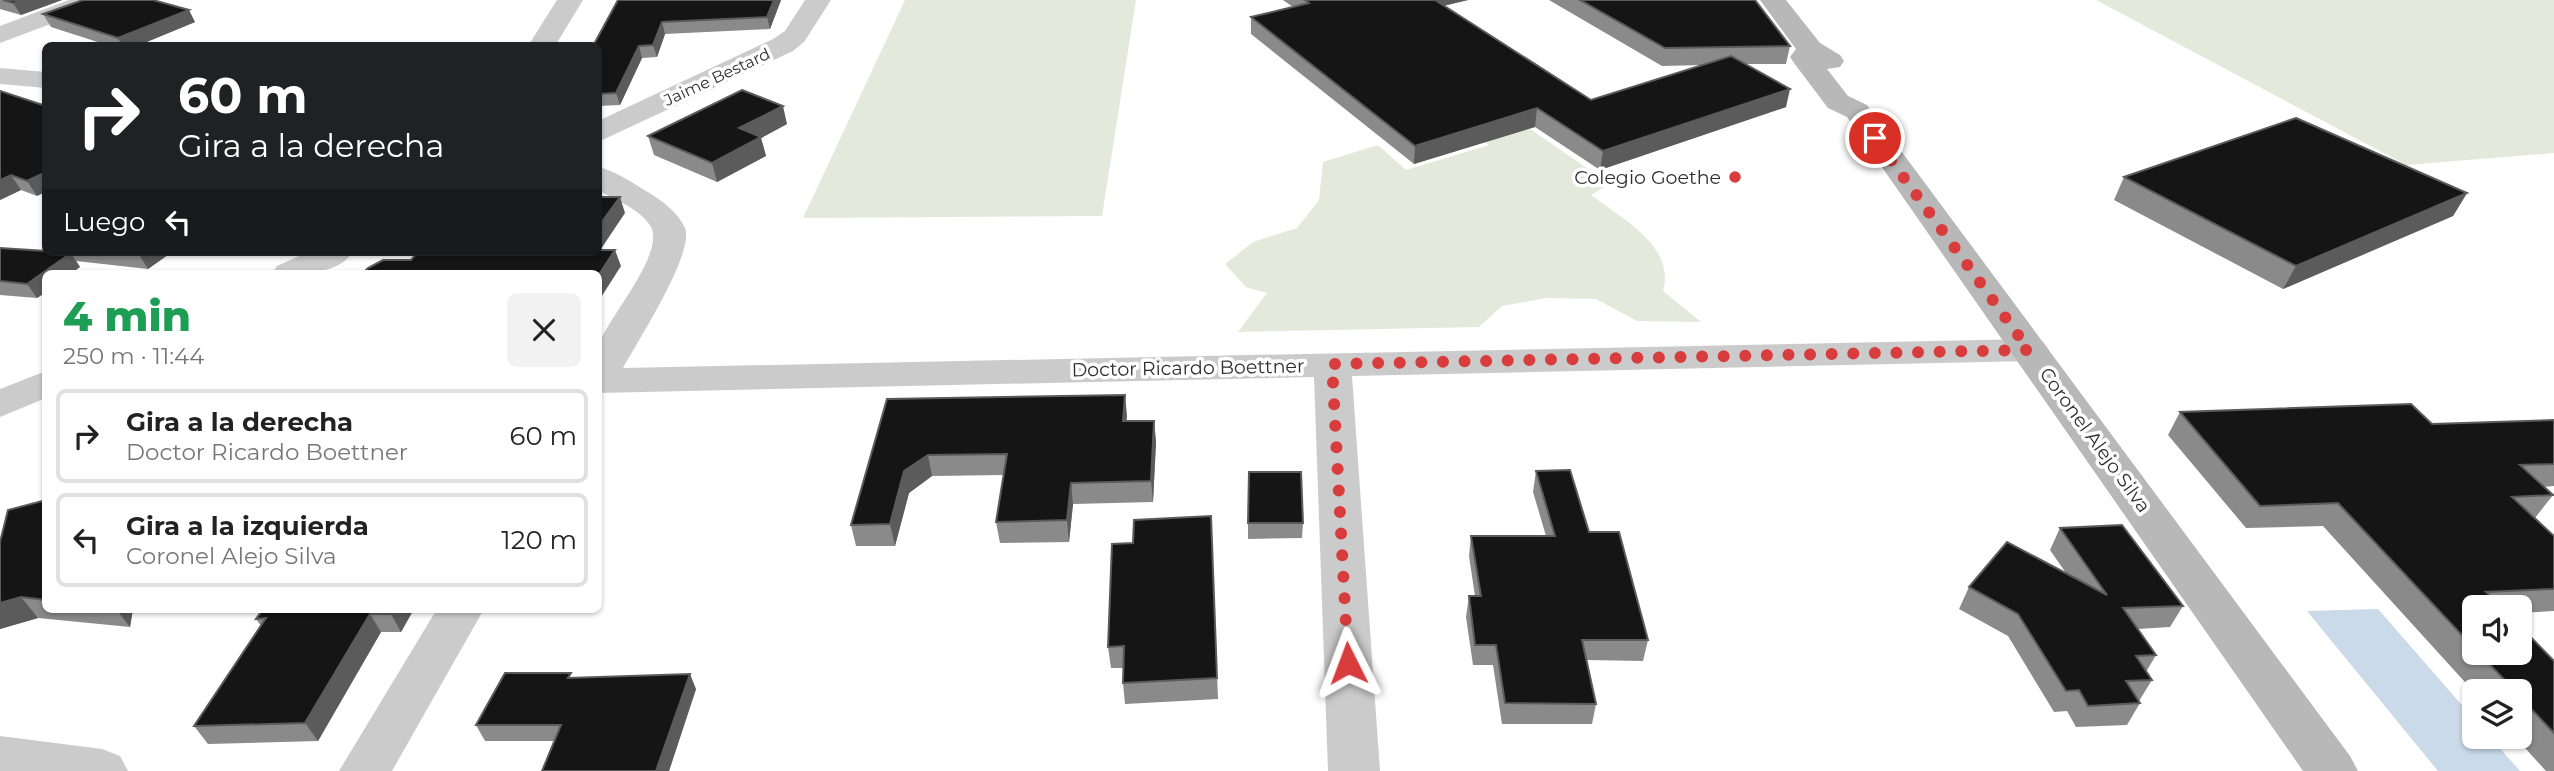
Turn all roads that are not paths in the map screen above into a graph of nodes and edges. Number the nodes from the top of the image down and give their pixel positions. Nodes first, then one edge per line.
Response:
1 (92, 0) edge
2 (570, 0) edge
3 (818, 0) edge
4 (1773, 0) edge
5 (0, 35) edge
6 (544, 42) edge
7 (0, 76) edge
8 (42, 80) edge
9 (602, 131) edge
10 (602, 178) edge
11 (327, 256) edge
12 (296, 270) edge
13 (2029, 350) junction
14 (1332, 364) junction
15 (602, 373) edge
16 (602, 380) edge
17 (42, 385) edge
18 (0, 404) edge
19 (459, 613) edge
20 (0, 757) edge
21 (102, 771) edge
22 (365, 771) edge
23 (1354, 771) edge
24 (2332, 771) edge

1 - 5 street
2 - 6 street
3 - 9 street, Jaime Bestard
4 - 13 main road, Coronel Alejo Silva
7 - 8 street
10 - 15 street
11 - 12 street
13 - 14 street, Doctor Ricardo Boettner
13 - 24 main road, Coronel Alejo Silva
14 - 16 street, Doctor Ricardo Boettner
14 - 23 street
17 - 18 street
19 - 22 street
20 - 21 street

